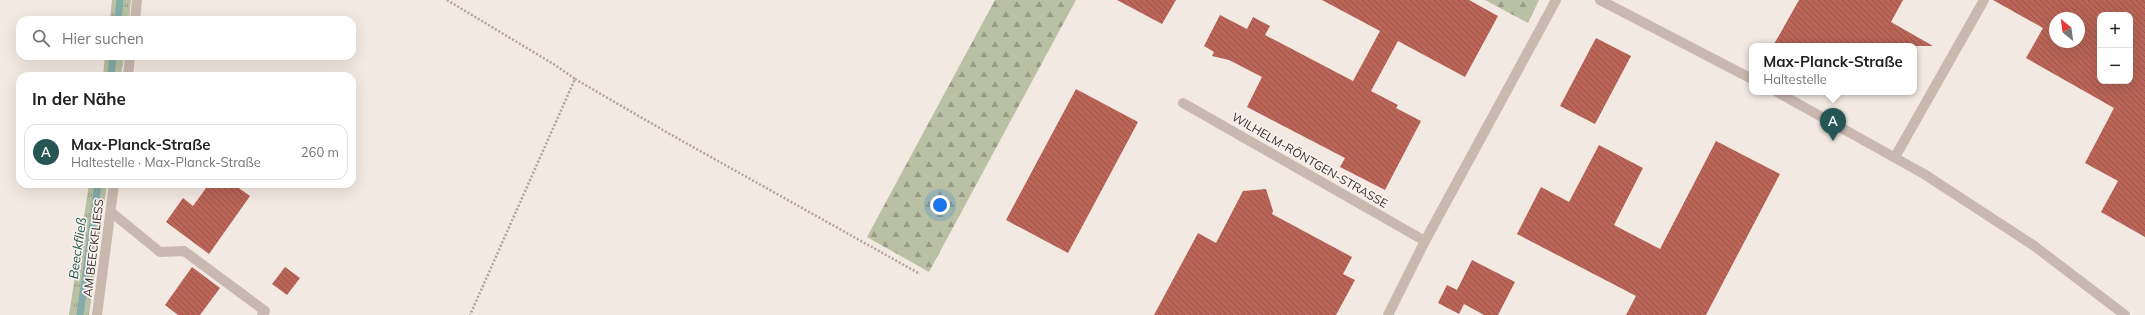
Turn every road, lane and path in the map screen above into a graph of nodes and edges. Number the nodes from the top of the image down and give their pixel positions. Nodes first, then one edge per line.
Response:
1 (137, 0) edge
2 (447, 0) edge
3 (1556, 0) edge
4 (1600, 0) edge
5 (1984, 0) edge
6 (135, 16) edge
7 (130, 60) edge
8 (128, 72) edge
9 (1749, 77) edge
10 (575, 79) junction
11 (1782, 95) edge
12 (1183, 103) dead end
13 (1895, 157) junction
14 (114, 188) edge
15 (111, 212) junction
16 (1425, 241) junction
17 (920, 274) dead end
18 (97, 315) edge
19 (262, 315) edge
20 (470, 315) edge
21 (1388, 315) edge
22 (2125, 315) edge

1 - 6 street
2 - 10 path
3 - 16 street
4 - 9 street
5 - 13 street
7 - 8 street
10 - 17 path
10 - 20 path
11 - 13 street
12 - 16 street, WILHELM-RÖNTGEN-STRASSE
13 - 22 street
14 - 15 street, AM BEECKFLIESS
15 - 18 street, AM BEECKFLIESS
15 - 19 street
16 - 21 street

